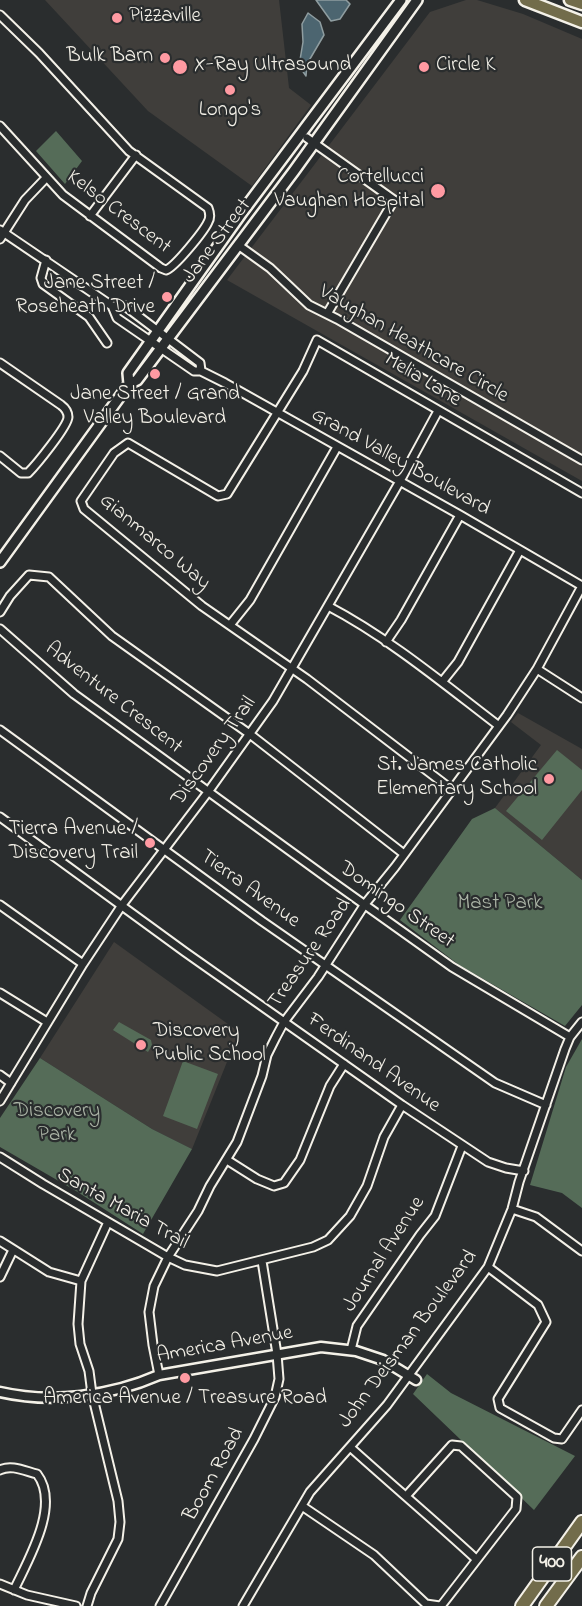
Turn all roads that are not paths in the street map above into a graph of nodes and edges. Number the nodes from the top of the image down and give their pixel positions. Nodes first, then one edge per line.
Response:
1 (401, 0) edge
2 (417, 0) edge
3 (525, 0) edge
4 (570, 0) edge
5 (582, 4) edge
6 (0, 15) edge
7 (582, 22) edge
8 (0, 126) edge
9 (311, 140) junction
10 (136, 155) junction
11 (46, 178) junction
12 (90, 216) junction
13 (1, 234) edge
14 (237, 245) junction
15 (46, 260) junction
16 (112, 306) junction
17 (327, 314) junction
18 (159, 331) junction
19 (170, 338) junction
20 (152, 341) junction
21 (107, 343) dead end
22 (161, 348) junction
23 (0, 363) edge
24 (201, 371) junction
25 (129, 384) junction
26 (438, 411) junction
27 (277, 414) junction
28 (337, 447) junction
29 (0, 456) edge
30 (582, 460) edge
31 (400, 481) junction
32 (582, 493) edge
33 (460, 515) junction
34 (520, 550) junction
35 (0, 562) edge
36 (582, 586) edge
37 (328, 606) junction
38 (0, 612) edge
39 (230, 625) junction
40 (0, 629) edge
41 (386, 642) junction
42 (291, 669) junction
43 (537, 669) junction
44 (442, 682) junction
45 (582, 698) edge
46 (499, 726) junction
47 (0, 730) edge
48 (250, 735) junction
49 (451, 789) junction
50 (208, 792) junction
51 (0, 817) edge
52 (165, 848) junction
53 (404, 854) junction
54 (365, 904) junction
55 (0, 905) edge
56 (122, 905) junction
57 (83, 964) junction
58 (326, 964) junction
59 (0, 993) edge
60 (47, 1022) junction
61 (284, 1022) junction
62 (582, 1022) edge
63 (570, 1037) junction
64 (344, 1064) junction
65 (0, 1075) edge
66 (11, 1083) junction
67 (0, 1101) edge
68 (402, 1105) junction
69 (546, 1105) junction
70 (462, 1146) junction
71 (0, 1157) edge
72 (227, 1160) junction
73 (524, 1171) junction
74 (512, 1209) junction
75 (108, 1222) junction
76 (0, 1241) edge
77 (13, 1250) junction
78 (582, 1251) edge
79 (168, 1257) junction
80 (262, 1261) junction
81 (488, 1268) junction
82 (0, 1277) edge
83 (81, 1281) junction
84 (351, 1350) junction
85 (277, 1354) junction
86 (408, 1374) junction
87 (159, 1375) junction
88 (416, 1380) dead end
89 (0, 1392) edge
90 (92, 1394) junction
91 (582, 1410) edge
92 (350, 1447) junction
93 (0, 1470) edge
94 (407, 1495) junction
95 (302, 1506) junction
96 (582, 1522) edge
97 (582, 1557) edge
98 (476, 1559) junction
99 (567, 1578) junction
100 (0, 1584) edge
101 (14, 1590) junction
102 (76, 1606) edge
103 (87, 1606) edge
104 (160, 1606) edge
105 (243, 1606) edge
106 (441, 1606) edge
107 (522, 1606) edge
108 (546, 1606) edge
109 (557, 1606) edge

1 - 18 main road, Jane Street
2 - 9 main road, Jane Street
3 - 7 main road
4 - 5 main road
6 - 10 street, Kelso Crescent
8 - 11 street, Kelso Crescent
9 - 14 main road, Jane Street
9 - 17 street
10 - 12 street
10 - 12 street, Kelso Crescent
11 - 12 street, Kelso Crescent
11 - 13 street
13 - 15 street
14 - 17 street, Vaughan Heathcare Circle
14 - 19 main road, Jane Street
15 - 16 street
15 - 21 street
16 - 18 street, Grand Valley Boulevard
16 - 20 street, Grand Valley Boulevard
17 - 30 street, Vaughan Heathcare Circle
18 - 19 street, Grand Valley Boulevard
18 - 20 main road, Jane Street
19 - 22 main road, Jane Street
19 - 24 street, Grand Valley Boulevard
20 - 22 street, Grand Valley Boulevard
20 - 25 main road, Jane Street
22 - 24 street, Grand Valley Boulevard
22 - 25 main road, Jane Street
23 - 29 street
24 - 27 street, Grand Valley Boulevard
25 - 35 main road, Jane Street
26 - 27 street, Melia Lane
26 - 31 street, Discovery Trail
26 - 32 street, Melia Lane
27 - 28 street, Grand Valley Boulevard
27 - 39 street, Gianmarco Way
28 - 31 street, Grand Valley Boulevard
28 - 39 street
31 - 33 street, Grand Valley Boulevard
31 - 37 street, Discovery Trail
33 - 34 street, Grand Valley Boulevard
33 - 41 street
34 - 36 street, Grand Valley Boulevard
34 - 44 street
36 - 43 street, Treasure Road
37 - 41 street
37 - 42 street, Discovery Trail
38 - 48 street
39 - 42 street, Gianmarco Way
40 - 50 street, Adventure Crescent
41 - 44 street
42 - 48 street, Discovery Trail
42 - 49 street, Gianmarco Way
43 - 45 street
43 - 46 street, Treasure Road
44 - 46 street
46 - 49 street, Treasure Road
47 - 52 street, Tierra Avenue
48 - 50 street, Discovery Trail
48 - 53 street
49 - 53 street, Treasure Road
50 - 52 street, Discovery Trail
50 - 54 street, Domingo Street
51 - 56 street, Ferdinand Avenue
52 - 56 street, Discovery Trail
52 - 58 street, Tierra Avenue
53 - 54 street, Treasure Road
54 - 58 street, Treasure Road
54 - 63 street, Domingo Street
55 - 57 street
56 - 57 street, Discovery Trail
56 - 61 street, Ferdinand Avenue
57 - 60 street, Discovery Trail
58 - 61 street, Treasure Road
58 - 69 street, Tierra Avenue
59 - 60 street
60 - 66 street, Discovery Trail
61 - 64 street, Ferdinand Avenue
61 - 72 street, Treasure Road
62 - 63 street, John Deisman Boulevard
63 - 69 street, John Deisman Boulevard
64 - 68 street, Ferdinand Avenue
64 - 72 street
65 - 66 street
66 - 67 street, Discovery Trail
68 - 70 street, Ferdinand Avenue
68 - 80 street, Santa Maria Trail
69 - 73 street, John Deisman Boulevard
70 - 73 street, Ferdinand Avenue
70 - 84 street, Journal Avenue
71 - 75 street, Santa Maria Trail
72 - 79 street, Treasure Road
73 - 74 street, John Deisman Boulevard
74 - 78 street
74 - 81 street, John Deisman Boulevard
75 - 79 street, Santa Maria Trail
75 - 83 street
76 - 77 street
77 - 82 street
77 - 83 street
79 - 80 street, Santa Maria Trail
79 - 87 street, Treasure Road
80 - 85 street, Boom Road
81 - 86 street, John Deisman Boulevard
81 - 91 street
83 - 90 street
84 - 85 street, America Avenue
84 - 86 street, America Avenue
85 - 87 street, America Avenue
85 - 104 street, Boom Road
86 - 88 street, America Avenue
86 - 92 street, John Deisman Boulevard
87 - 90 street, America Avenue
89 - 90 street, America Avenue
90 - 103 street
92 - 94 street
92 - 95 street, John Deisman Boulevard
93 - 101 street
94 - 98 street
94 - 98 street
95 - 105 street, John Deisman Boulevard
95 - 106 street
96 - 107 highway, 400
97 - 99 highway, 400
98 - 106 street
99 - 108 highway, 400
99 - 109 highway
100 - 101 street
101 - 102 street

